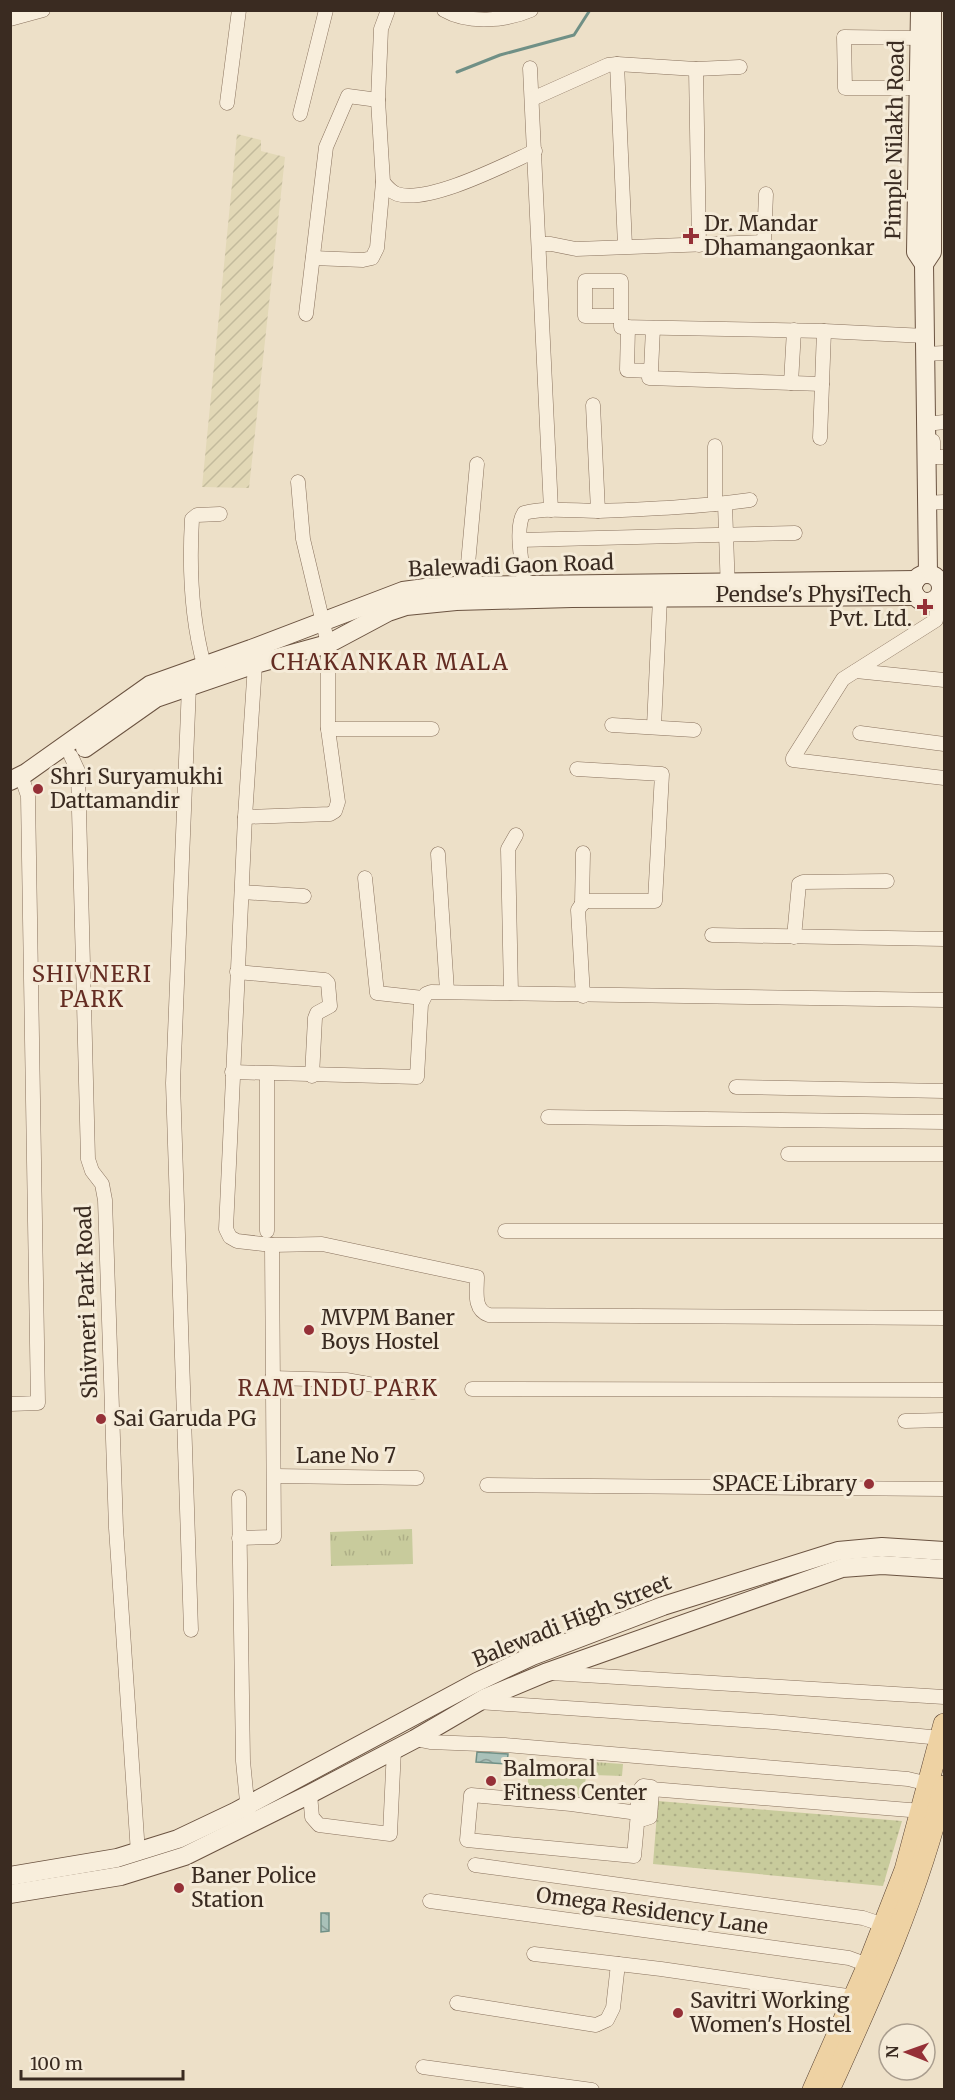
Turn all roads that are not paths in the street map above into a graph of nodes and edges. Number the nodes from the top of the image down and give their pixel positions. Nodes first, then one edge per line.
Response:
1 (43, 10) edge
2 (239, 10) edge
3 (326, 10) edge
4 (388, 10) edge
5 (444, 10) edge
6 (531, 10) edge
7 (920, 10) edge
8 (932, 10) edge
9 (10, 19) edge
10 (920, 38) junction
11 (616, 64) junction
12 (938, 65) edge
13 (740, 67) dead end
14 (531, 68) dead end
15 (696, 69) junction
16 (920, 88) junction
17 (532, 99) junction
18 (378, 100) junction
19 (227, 103) dead end
20 (300, 114) dead end
21 (938, 138) edge
22 (535, 151) junction
23 (383, 182) junction
24 (766, 194) dead end
25 (539, 244) junction
26 (699, 245) junction
27 (625, 246) junction
28 (929, 255) edge
29 (313, 258) junction
30 (306, 314) dead end
31 (653, 328) junction
32 (794, 330) junction
33 (824, 331) junction
34 (926, 345) junction
35 (945, 353) edge
36 (649, 378) dead end
37 (791, 383) junction
38 (822, 384) junction
39 (593, 405) dead end
40 (934, 423) edge
41 (820, 438) dead end
42 (715, 446) dead end
43 (945, 457) edge
44 (477, 464) dead end
45 (298, 482) dead end
46 (750, 500) dead end
47 (935, 503) edge
48 (720, 504) junction
49 (551, 510) junction
50 (598, 511) junction
51 (220, 514) dead end
52 (795, 533) dead end
53 (725, 534) junction
54 (520, 540) junction
55 (920, 583) junction
56 (466, 586) junction
57 (728, 590) junction
58 (941, 592) edge
59 (525, 593) junction
60 (660, 598) junction
61 (321, 622) junction
62 (327, 644) junction
63 (253, 657) junction
64 (204, 665) junction
65 (856, 671) junction
66 (945, 680) edge
67 (189, 686) junction
68 (612, 724) dead end
69 (654, 726) junction
70 (328, 729) junction
71 (432, 729) dead end
72 (694, 730) dead end
73 (860, 734) dead end
74 (945, 744) edge
75 (71, 756) junction
76 (577, 769) dead end
77 (945, 778) edge
78 (15, 786) edge
79 (245, 817) junction
80 (516, 834) dead end
81 (583, 853) dead end
82 (438, 854) dead end
83 (365, 878) dead end
84 (887, 881) dead end
85 (242, 892) junction
86 (304, 896) dead end
87 (582, 904) junction
88 (712, 935) dead end
89 (794, 937) junction
90 (945, 939) edge
91 (237, 972) junction
92 (447, 991) junction
93 (512, 993) junction
94 (583, 996) junction
95 (423, 998) junction
96 (945, 1000) edge
97 (232, 1072) junction
98 (267, 1074) junction
99 (312, 1076) junction
100 (736, 1087) dead end
101 (945, 1091) edge
102 (548, 1117) dead end
103 (945, 1122) edge
104 (788, 1154) dead end
105 (945, 1154) edge
106 (267, 1231) dead end
107 (505, 1231) dead end
108 (945, 1231) edge
109 (272, 1245) junction
110 (945, 1318) edge
111 (272, 1378) junction
112 (472, 1389) dead end
113 (945, 1390) edge
114 (413, 1392) dead end
115 (10, 1404) edge
116 (945, 1420) edge
117 (905, 1421) dead end
118 (275, 1476) junction
119 (417, 1478) dead end
120 (487, 1485) dead end
121 (945, 1489) edge
122 (239, 1497) dead end
123 (239, 1538) junction
124 (945, 1551) edge
125 (945, 1569) edge
126 (191, 1630) dead end
127 (545, 1673) junction
128 (945, 1697) edge
129 (478, 1702) junction
130 (943, 1731) edge
131 (415, 1739) junction
132 (394, 1749) junction
133 (937, 1785) edge
134 (310, 1794) junction
135 (922, 1811) junction
136 (638, 1813) junction
137 (249, 1815) junction
138 (211, 1833) junction
139 (138, 1852) junction
140 (475, 1865) dead end
141 (10, 1876) edge
142 (10, 1894) edge
143 (430, 1901) dead end
144 (884, 1925) junction
145 (534, 1954) dead end
146 (618, 1964) junction
147 (868, 1965) junction
148 (854, 1997) junction
149 (457, 2003) dead end
150 (423, 2067) dead end
151 (592, 2090) edge
152 (813, 2090) edge
153 (829, 2090) edge

1 - 9 street
2 - 19 street
3 - 20 street
4 - 18 street
5 - 6 street
7 - 10 main road, Pimple Nilakh Road
8 - 12 main road, Pimple Nilakh Road
10 - 16 main road, Pimple Nilakh Road
10 - 16 street
11 - 15 street
11 - 17 street
11 - 27 street
12 - 21 main road, Pimple Nilakh Road
13 - 15 street
14 - 17 street
15 - 26 street
16 - 28 main road, Pimple Nilakh Road
17 - 22 street
18 - 23 street
18 - 29 street
21 - 28 main road, Pimple Nilakh Road
22 - 23 street
22 - 25 street
23 - 29 street
24 - 26 street
25 - 27 street
25 - 49 street
26 - 27 street
28 - 34 main road
29 - 30 street
31 - 31 street
31 - 32 street
32 - 33 street
32 - 37 street
33 - 34 street
33 - 38 street
34 - 35 street
34 - 40 main road
36 - 37 street
37 - 38 street
38 - 41 street
39 - 50 street
40 - 43 street
40 - 47 main road
42 - 48 street
44 - 56 street
45 - 61 street
46 - 48 street
47 - 55 main road
48 - 50 street
48 - 53 street
49 - 50 street
49 - 54 street
51 - 64 street
52 - 53 street
53 - 54 street
53 - 57 street
54 - 59 street
55 - 57 main road, Balewadi Gaon Road
55 - 58 main road
55 - 58 main road, Balewadi Gaon Road
56 - 59 main road, Balewadi Gaon Road
56 - 61 main road, Balewadi Gaon Road
57 - 59 main road, Balewadi Gaon Road
57 - 60 main road, Balewadi Gaon Road
58 - 65 street
59 - 60 main road, Balewadi Gaon Road
59 - 62 main road, Balewadi Gaon Road
60 - 69 street
61 - 62 street
61 - 63 main road, Balewadi Gaon Road
62 - 63 main road, Balewadi Gaon Road
62 - 70 street
63 - 64 main road, Balewadi Gaon Road
63 - 67 main road, Balewadi Gaon Road
63 - 79 street
64 - 78 main road, Balewadi Gaon Road
65 - 66 street
65 - 77 street
67 - 75 main road, Balewadi Gaon Road
67 - 126 street
68 - 69 street
69 - 72 street
70 - 71 street
70 - 79 street
73 - 74 street
75 - 78 main road, Balewadi Gaon Road
75 - 139 street, Shivneri Park Road
76 - 87 street
78 - 115 street
79 - 85 street
80 - 93 street
81 - 87 street
82 - 92 street
83 - 95 street
84 - 89 street
85 - 86 street
85 - 91 street
87 - 94 street
88 - 89 street
89 - 90 street
91 - 97 street
91 - 99 street
92 - 93 street
92 - 95 street
93 - 94 street
94 - 96 street
95 - 99 street
97 - 98 street
97 - 109 street
98 - 99 street
98 - 106 street
100 - 101 street
102 - 103 street
104 - 105 street
107 - 108 street
109 - 110 street
109 - 111 street
111 - 114 street
111 - 118 street
112 - 113 street
116 - 117 street
118 - 119 street, Lane No 7
118 - 123 street
120 - 121 street
122 - 123 street
123 - 137 street
124 - 137 main road, Balewadi High Street
125 - 127 main road, Balewadi High Street
127 - 128 street
127 - 129 main road, Balewadi High Street
129 - 130 street
129 - 131 main road, Balewadi High Street
130 - 133 main road
131 - 132 main road, Balewadi High Street
131 - 133 street
132 - 134 main road, Balewadi High Street
132 - 134 street
133 - 135 main road
133 - 153 main road
134 - 137 main road, Balewadi High Street
135 - 136 street
135 - 144 main road
136 - 136 street
137 - 138 main road, Balewadi High Street
138 - 139 main road, Balewadi High Street
138 - 142 main road, Balewadi High Street
139 - 141 main road, Balewadi High Street
140 - 144 street
143 - 147 street, Omega Residency Lane
144 - 147 main road
145 - 146 street
146 - 148 street
146 - 149 street
147 - 148 main road
148 - 152 main road
150 - 151 street

